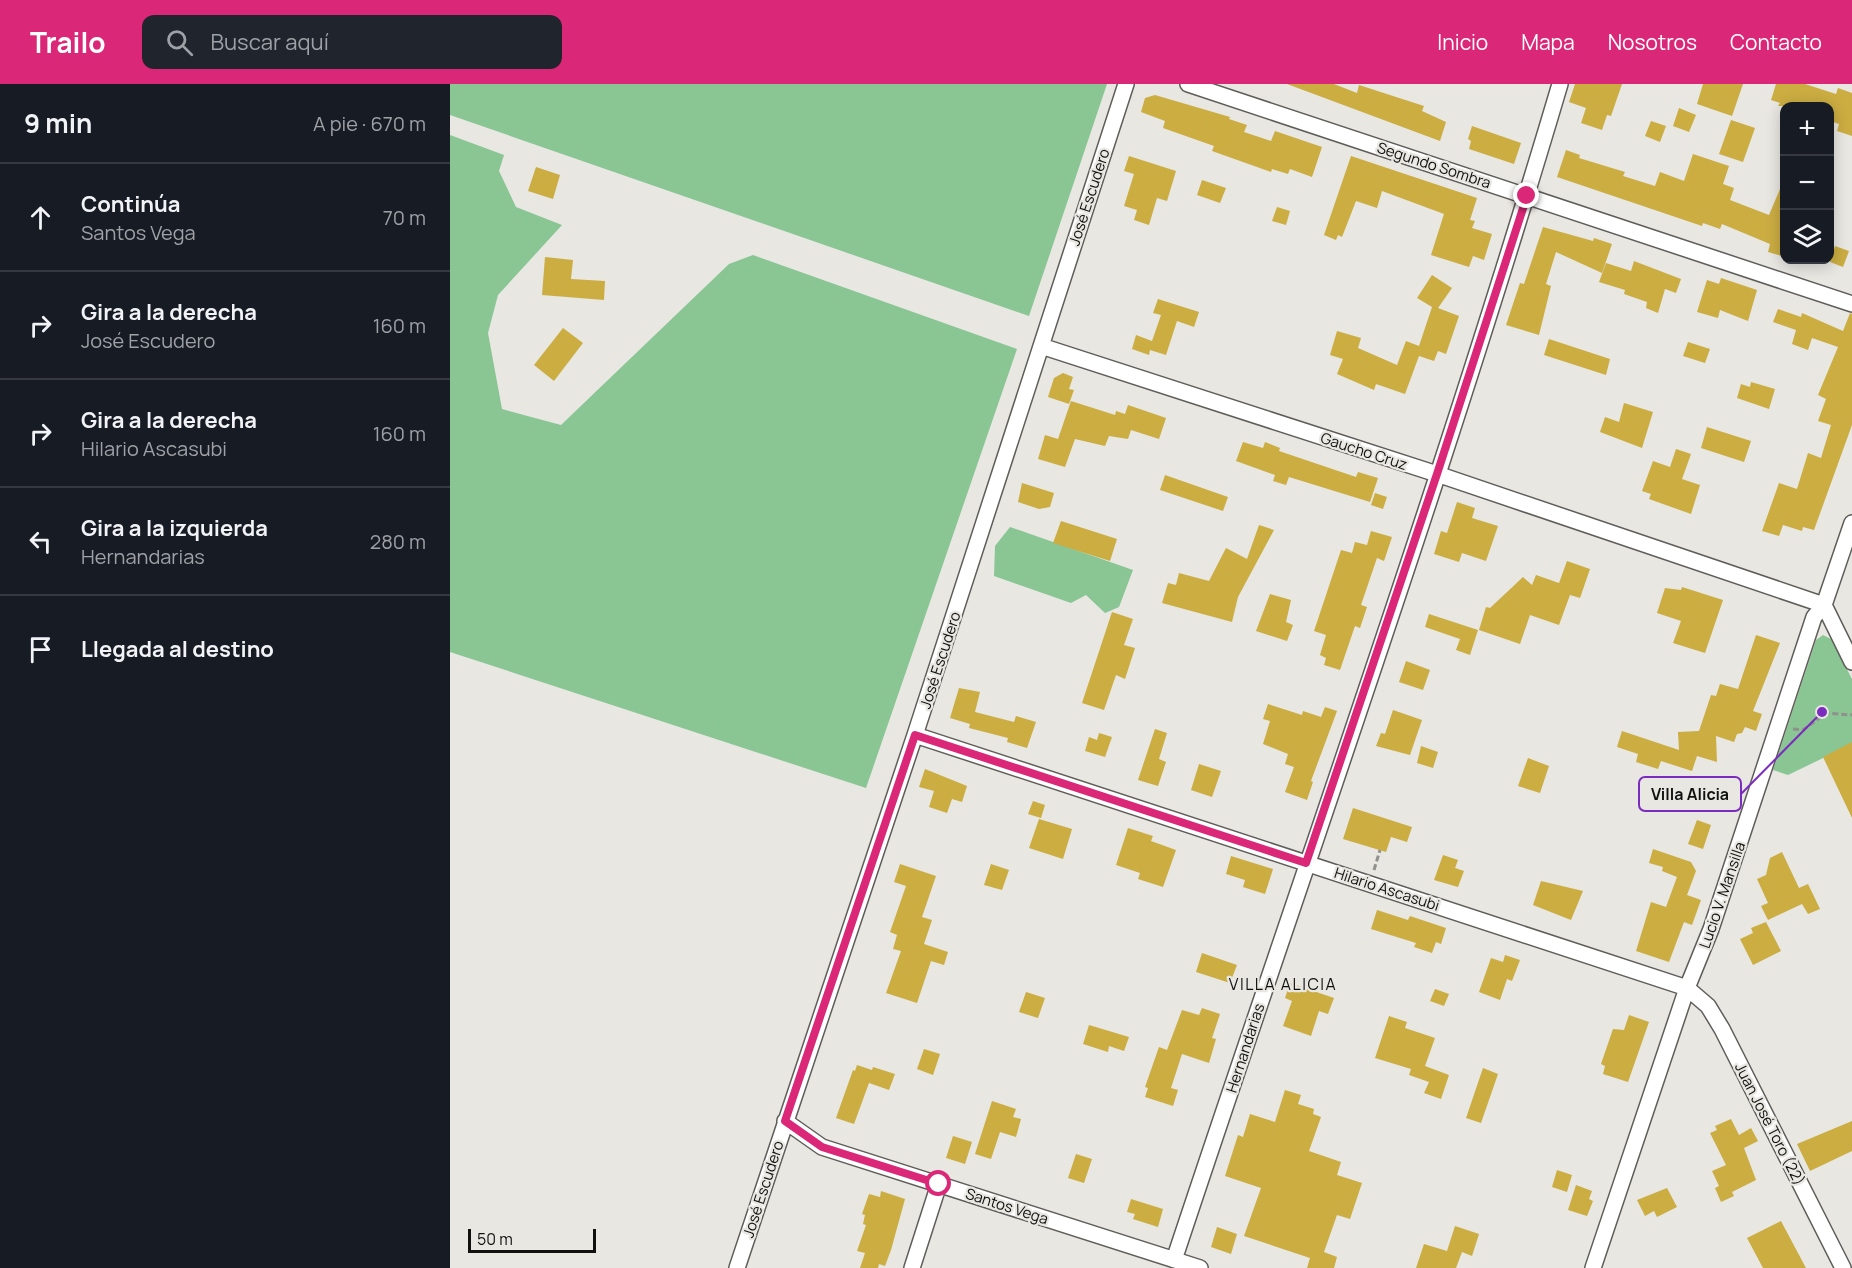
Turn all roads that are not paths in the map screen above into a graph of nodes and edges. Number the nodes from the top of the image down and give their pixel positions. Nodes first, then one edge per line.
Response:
1 (1126, 84) edge
2 (1188, 84) edge
3 (1560, 84) edge
4 (1527, 196) junction
5 (1852, 304) edge
6 (1041, 346) junction
7 (1437, 474) junction
8 (1852, 523) edge
9 (1824, 605) junction
10 (1852, 662) edge
11 (915, 735) junction
12 (1306, 863) junction
13 (1687, 988) junction
14 (785, 1121) junction
15 (939, 1184) junction
16 (1174, 1260) junction
17 (737, 1268) edge
18 (912, 1268) edge
19 (1200, 1268) edge
20 (1593, 1268) edge
21 (1843, 1268) edge

1 - 6 street, José Escudero
2 - 4 street, Segundo Sombra
3 - 4 street, Hernandarias
4 - 5 street, Segundo Sombra
4 - 7 street, Hernandarias
6 - 7 street, Gaucho Cruz
6 - 11 street, José Escudero
7 - 9 street, Gaucho Cruz
7 - 12 street, Hernandarias
8 - 9 street, Lucio V. Mansilla
9 - 10 street
9 - 13 street, Lucio V. Mansilla
11 - 12 street, Hilario Ascasubi
11 - 14 street, José Escudero
12 - 13 street, Hilario Ascasubi
12 - 16 street, Hernandarias
13 - 20 street, Lucio V. Mansilla
13 - 21 street, Juan José Toro (22)
14 - 15 street, Santos Vega
14 - 17 street, José Escudero
15 - 16 street, Santos Vega
15 - 18 street
16 - 19 street, Santos Vega

